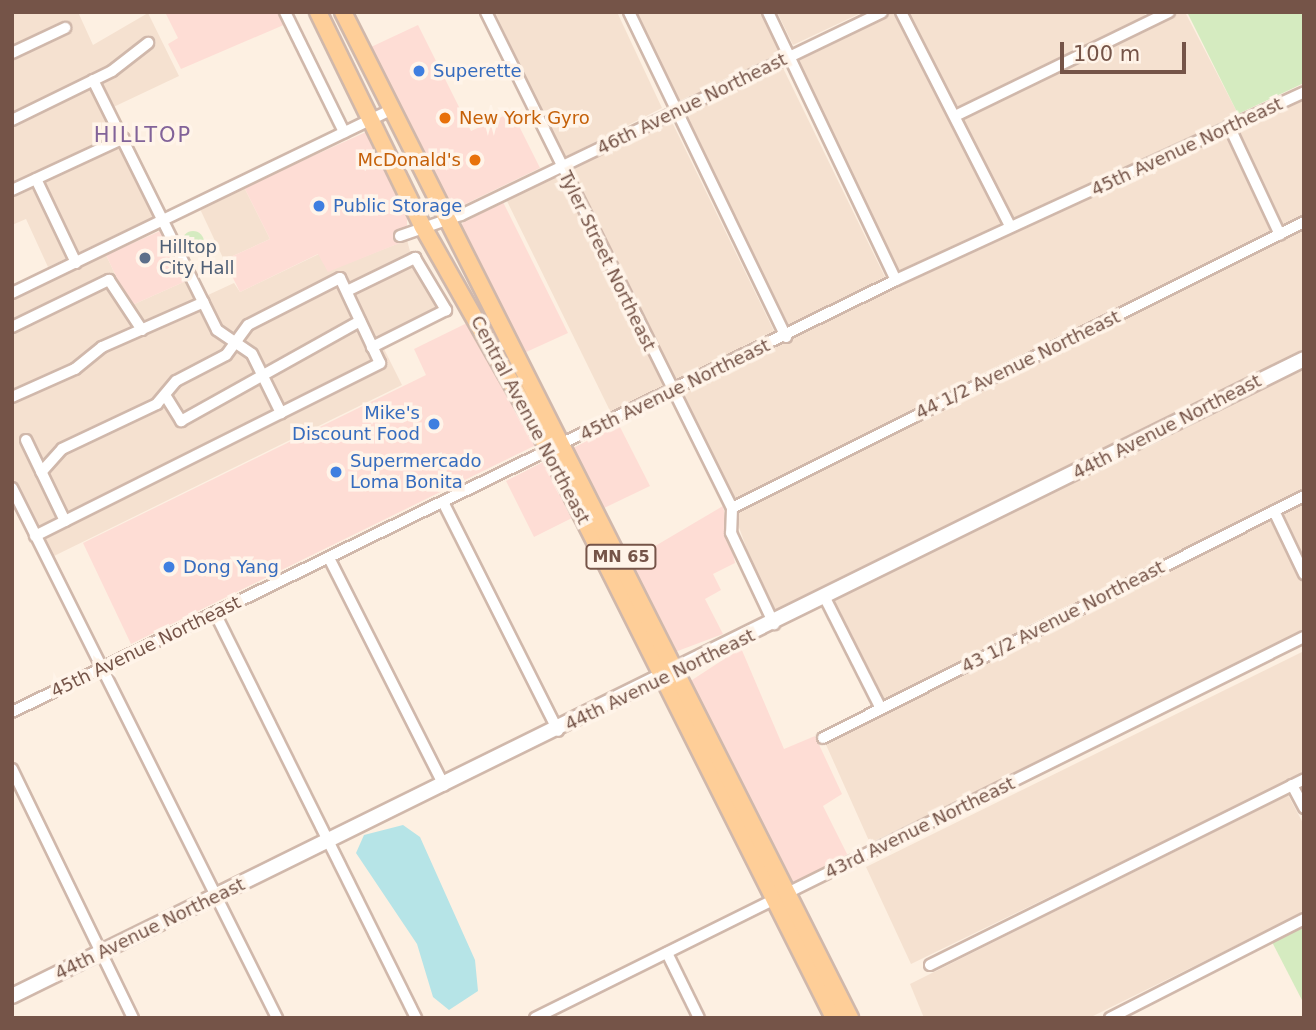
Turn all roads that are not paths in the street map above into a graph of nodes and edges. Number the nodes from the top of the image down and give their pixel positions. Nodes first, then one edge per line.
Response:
1 (285, 12) edge
2 (318, 12) edge
3 (343, 12) edge
4 (486, 12) edge
5 (629, 12) edge
6 (768, 12) edge
7 (882, 12) edge
8 (901, 12) edge
9 (1169, 12) edge
10 (65, 29) dead end
11 (148, 43) dead end
12 (12, 53) edge
13 (789, 57) junction
14 (93, 80) junction
15 (1304, 92) edge
16 (391, 110) junction
17 (677, 111) junction
18 (955, 116) junction
19 (12, 120) edge
20 (370, 120) junction
21 (1229, 127) junction
22 (344, 132) junction
23 (124, 138) junction
24 (561, 167) junction
25 (36, 179) junction
26 (12, 190) edge
27 (445, 220) junction
28 (163, 221) junction
29 (1304, 222) edge
30 (1010, 226) junction
31 (423, 227) junction
32 (1280, 235) junction
33 (400, 236) dead end
34 (76, 263) junction
35 (896, 280) junction
36 (347, 291) junction
37 (12, 293) edge
38 (204, 302) junction
39 (360, 321) junction
40 (12, 327) edge
41 (142, 330) junction
42 (786, 337) junction
43 (234, 344) junction
44 (372, 347) junction
45 (1304, 359) edge
46 (262, 373) junction
47 (674, 391) junction
48 (165, 395) junction
49 (12, 397) edge
50 (281, 413) junction
51 (26, 440) dead end
52 (556, 447) junction
53 (41, 472) junction
54 (12, 488) edge
55 (1304, 496) edge
56 (443, 502) junction
57 (732, 508) junction
58 (1273, 511) junction
59 (65, 520) junction
60 (35, 536) junction
61 (329, 558) junction
62 (1304, 573) edge
63 (825, 598) junction
64 (215, 614) junction
65 (774, 624) junction
66 (1304, 637) edge
67 (100, 669) junction
68 (678, 671) junction
69 (662, 679) junction
70 (880, 707) junction
71 (12, 712) edge
72 (558, 731) junction
73 (823, 738) dead end
74 (12, 769) edge
75 (1304, 779) edge
76 (1292, 785) junction
77 (444, 786) junction
78 (1304, 808) edge
79 (332, 841) junction
80 (217, 897) junction
81 (781, 897) junction
82 (1304, 919) edge
83 (101, 953) junction
84 (667, 953) junction
85 (930, 965) dead end
86 (12, 996) edge
87 (556, 1013) edge
88 (133, 1018) edge
89 (277, 1018) edge
90 (416, 1018) edge
91 (535, 1018) edge
92 (699, 1018) edge
93 (834, 1018) edge
94 (850, 1018) edge
95 (1110, 1018) edge

1 - 22 street
2 - 20 main road, Central Avenue Northeast / MN 65
3 - 16 main road, Central Avenue Northeast / MN 65
4 - 24 street, Tyler Street Northeast
5 - 17 street
6 - 13 street
7 - 13 street, 46th Avenue Northeast
8 - 18 street
9 - 18 street
10 - 12 street
11 - 14 street
13 - 17 street, 46th Avenue Northeast
13 - 35 street
14 - 19 street
14 - 23 street
15 - 21 street, 45th Avenue Northeast
16 - 20 street
16 - 27 main road, Central Avenue Northeast / MN 65
17 - 24 street, 46th Avenue Northeast
17 - 42 street
18 - 30 street
20 - 22 street
20 - 31 main road, Central Avenue Northeast / MN 65
21 - 30 street, 45th Avenue Northeast
21 - 32 street
22 - 28 street
23 - 25 street
23 - 28 street
24 - 27 street, 46th Avenue Northeast
24 - 47 street, Tyler Street Northeast
25 - 26 street
25 - 34 street
27 - 31 street, 46th Avenue Northeast
27 - 52 main road, Central Avenue Northeast / MN 65
28 - 34 street
28 - 38 street
29 - 32 street, 44 1/2 Avenue Northeast
30 - 35 street, 45th Avenue Northeast
31 - 33 street, 46th Avenue Northeast
31 - 52 main road, Central Avenue Northeast / MN 65
32 - 57 street, 44 1/2 Avenue Northeast
34 - 37 street
35 - 42 street, 45th Avenue Northeast
36 - 39 street
36 - 43 street
36 - 44 street
38 - 41 street
38 - 43 street
39 - 44 street
39 - 46 street
40 - 41 street
41 - 49 street
42 - 47 street, 45th Avenue Northeast
43 - 46 street
43 - 48 street
44 - 50 street
45 - 63 street, 44th Avenue Northeast
46 - 48 street
46 - 50 street
47 - 52 street, 45th Avenue Northeast
47 - 57 street, Tyler Street Northeast
48 - 53 street
50 - 59 street
51 - 53 street
52 - 56 street, 45th Avenue Northeast
52 - 68 main road, Central Avenue Northeast / MN 65
52 - 69 main road, Central Avenue Northeast / MN 65
53 - 59 street
54 - 60 street
55 - 58 street, 43 1/2 Avenue Northeast
56 - 61 street, 45th Avenue Northeast
56 - 72 street
57 - 65 street
58 - 62 street
58 - 70 street, 43 1/2 Avenue Northeast
59 - 60 street
60 - 67 street
61 - 64 street, 45th Avenue Northeast
61 - 77 street
63 - 65 street, 44th Avenue Northeast
63 - 70 street
64 - 67 street, 45th Avenue Northeast
64 - 79 street
65 - 68 street, 44th Avenue Northeast
66 - 81 street, 43rd Avenue Northeast
67 - 71 street, 45th Avenue Northeast
67 - 80 street
68 - 69 street, 44th Avenue Northeast
68 - 81 main road, Central Avenue Northeast / MN 65
69 - 72 street, 44th Avenue Northeast
69 - 81 main road, Central Avenue Northeast / MN 65
70 - 73 street, 43 1/2 Avenue Northeast
72 - 77 street, 44th Avenue Northeast
74 - 83 street
75 - 76 street
76 - 78 street
76 - 85 street
77 - 79 street, 44th Avenue Northeast
79 - 80 street, 44th Avenue Northeast
79 - 90 street
80 - 83 street, 44th Avenue Northeast
80 - 89 street
81 - 84 street, 43rd Avenue Northeast
81 - 93 main road, Central Avenue Northeast / MN 65
81 - 94 main road, Central Avenue Northeast / MN 65
82 - 95 street
83 - 86 street, 44th Avenue Northeast
83 - 88 street
84 - 87 street, 43rd Avenue Northeast
84 - 92 street
87 - 91 street, 43rd Avenue Northeast

